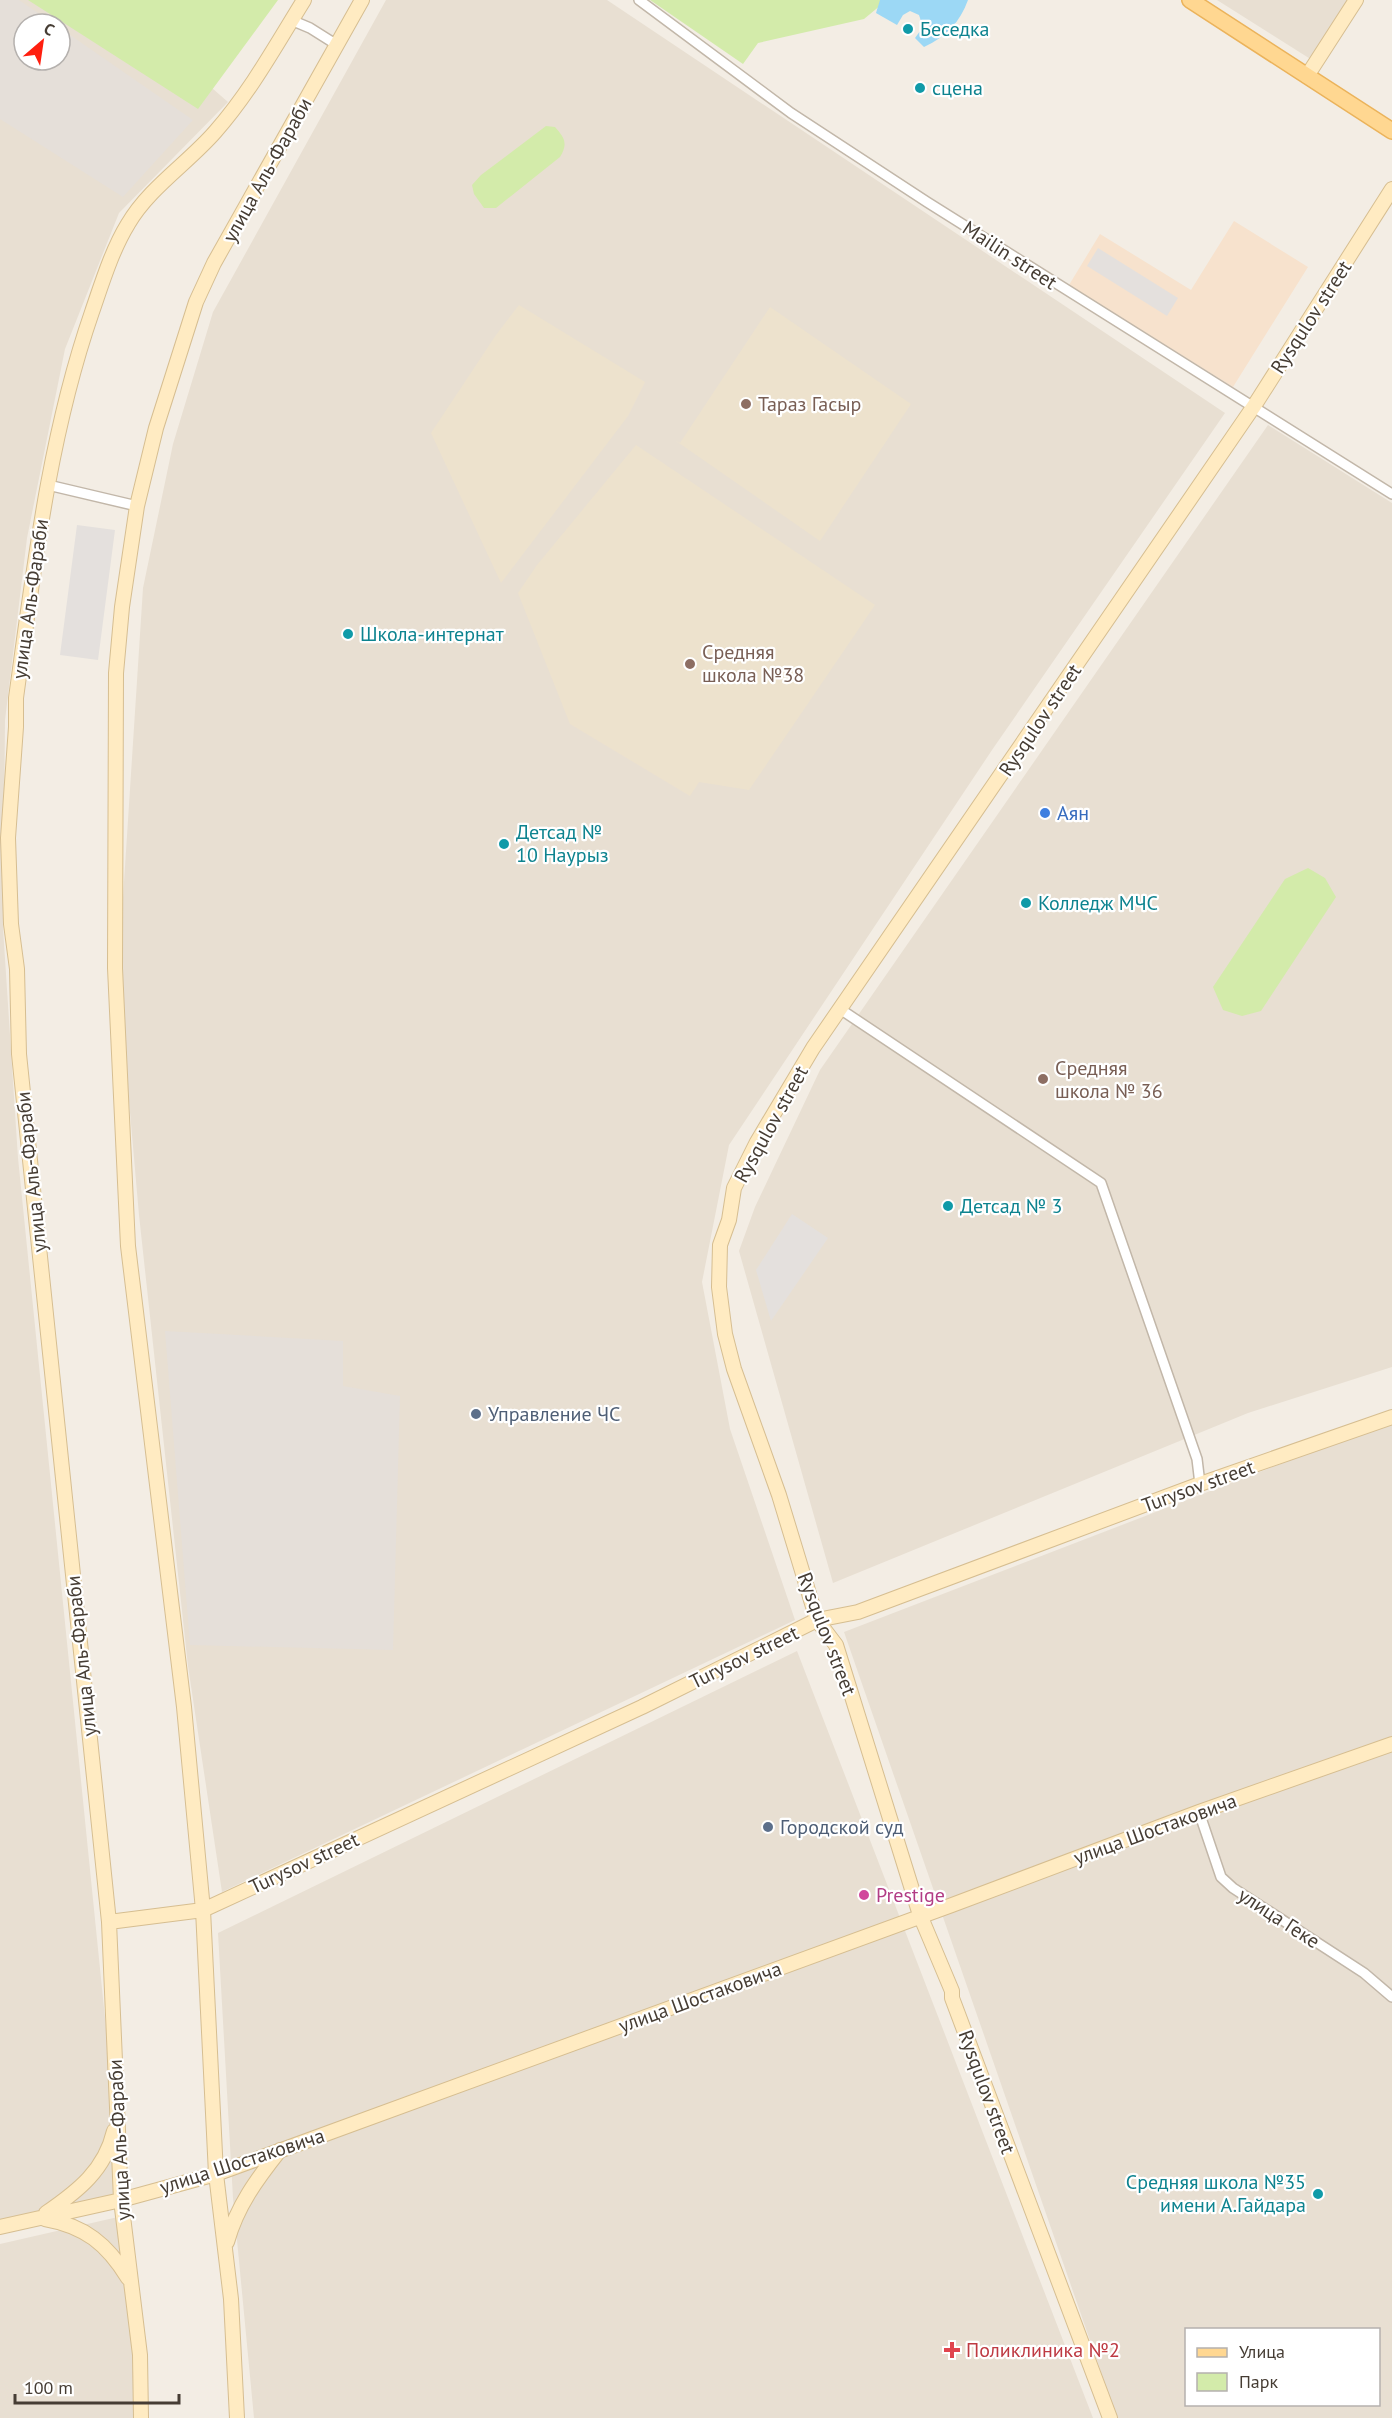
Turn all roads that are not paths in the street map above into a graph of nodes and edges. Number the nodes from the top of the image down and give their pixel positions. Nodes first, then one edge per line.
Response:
1 (304, 0) edge
2 (362, 0) edge
3 (639, 0) edge
4 (1190, 0) edge
5 (1356, 0) edge
6 (291, 20) junction
7 (338, 45) junction
8 (1307, 76) junction
9 (1392, 131) edge
10 (1392, 189) edge
11 (1254, 406) junction
12 (48, 485) junction
13 (1392, 494) edge
14 (138, 506) junction
15 (840, 1009) junction
16 (1392, 1418) edge
17 (1200, 1484) junction
18 (818, 1620) junction
19 (1392, 1744) edge
20 (1199, 1812) junction
21 (203, 1910) junction
22 (920, 1915) junction
23 (109, 1922) junction
24 (1392, 1997) edge
25 (117, 2117) junction
26 (280, 2150) junction
27 (216, 2174) junction
28 (121, 2199) junction
29 (40, 2218) junction
30 (0, 2227) edge
31 (225, 2250) junction
32 (131, 2283) junction
33 (141, 2418) edge
34 (237, 2418) edge
35 (1110, 2418) edge

1 - 6 main road, улица Аль-Фараби
2 - 7 main road, улица Аль-Фараби
3 - 11 street, Mailin street
4 - 8 main road
5 - 8 main road
6 - 7 street
6 - 12 main road, улица Аль-Фараби
7 - 14 main road, улица Аль-Фараби
8 - 9 main road
10 - 11 main road, Rysqulov street
11 - 13 street, Mailin street
11 - 15 main road, Rysqulov street
12 - 14 street
12 - 23 main road, улица Аль-Фараби
14 - 21 main road, улица Аль-Фараби
15 - 17 street
15 - 18 main road, Rysqulov street
16 - 17 main road, Turysov street
17 - 18 main road, Turysov street
18 - 21 main road, Turysov street
18 - 22 main road, Rysqulov street
19 - 20 main road, улица Шостаковича
20 - 22 main road, улица Шостаковича
20 - 24 street, улица Геке
21 - 23 main road, Turysov street
21 - 27 main road, улица Аль-Фараби
22 - 26 main road, улица Шостаковича
22 - 35 main road, Rysqulov street
23 - 25 main road, улица Аль-Фараби
25 - 28 main road, улица Аль-Фараби
25 - 29 main road
26 - 27 main road, улица Шостаковича
26 - 31 main road
27 - 28 main road, улица Шостаковича
27 - 31 main road, улица Аль-Фараби
28 - 29 main road, улица Шостаковича
28 - 32 main road, улица Аль-Фараби
29 - 30 main road, улица Шостаковича
29 - 32 main road
31 - 34 main road, улица Аль-Фараби
32 - 33 main road, улица Аль-Фараби

